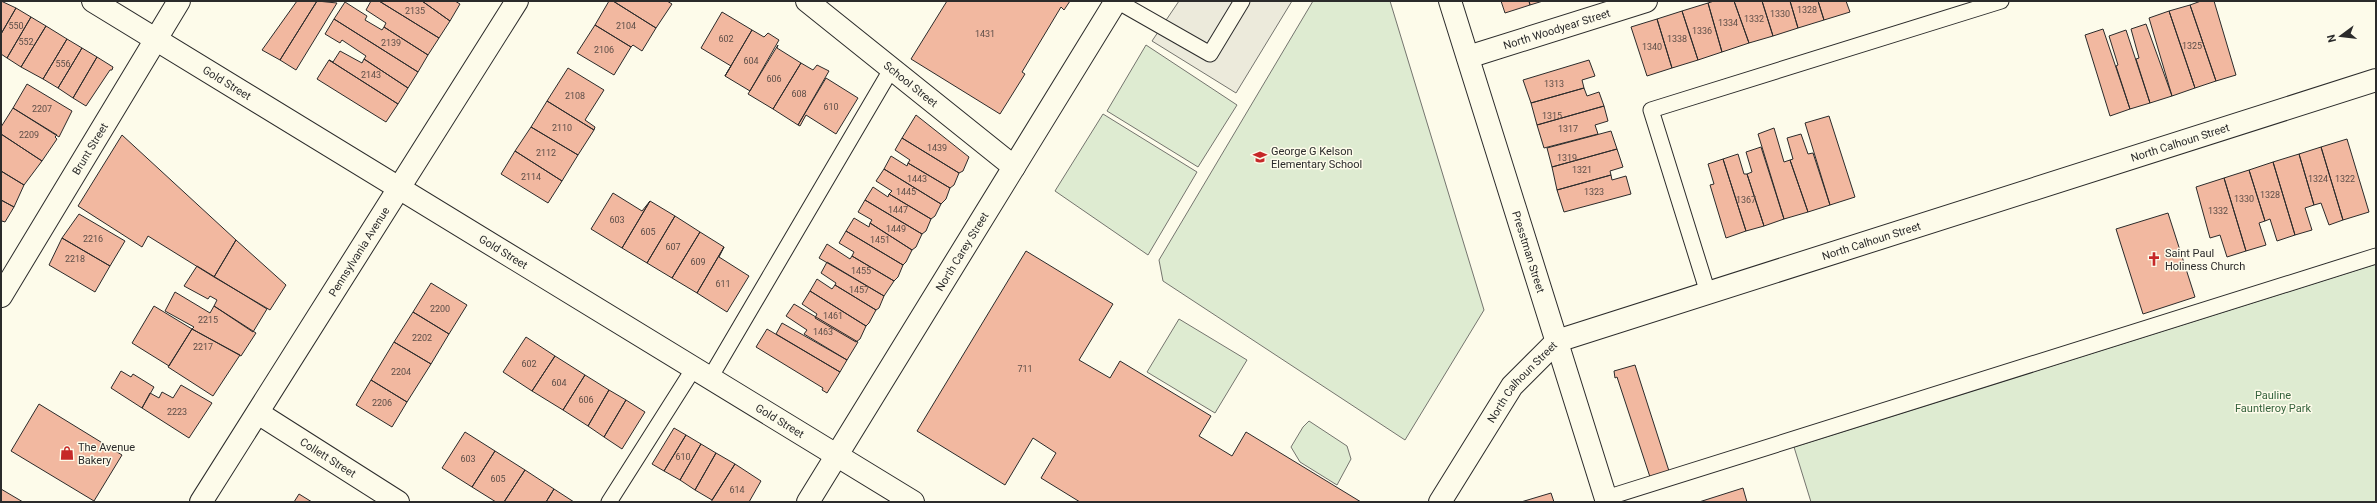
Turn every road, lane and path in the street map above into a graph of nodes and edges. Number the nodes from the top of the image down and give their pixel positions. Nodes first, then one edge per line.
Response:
1 (93, 1) edge
2 (179, 1) edge
3 (518, 1) edge
4 (807, 1) edge
5 (1117, 1) edge
6 (1242, 1) edge
7 (1450, 1) edge
8 (1646, 1) edge
9 (2001, 1) edge
10 (156, 39) junction
11 (1468, 57) junction
12 (892, 68) junction
13 (2376, 80) edge
14 (1014, 167) junction
15 (399, 188) junction
16 (2376, 256) edge
17 (1708, 293) junction
18 (1, 296) edge
19 (1557, 341) junction
20 (702, 373) junction
21 (258, 414) junction
22 (836, 455) junction
23 (1607, 500) edge
24 (201, 502) edge
25 (398, 502) edge
26 (609, 502) edge
27 (808, 502) edge
28 (914, 502) edge
29 (1440, 502) edge

1 - 10 street, Gold Street
2 - 10 street, Brunt Street
3 - 15 street, Pennsylvania Avenue
4 - 12 street, School Street
5 - 6 lane
5 - 14 street, North Carey Street
7 - 11 street, Presstman Street
8 - 11 street, North Woodyear Street
9 - 17 lane
10 - 15 street, Gold Street
10 - 18 street, Brunt Street
11 - 19 street, Presstman Street
12 - 14 street, School Street
12 - 20 lane
13 - 17 street, North Calhoun Street
14 - 22 street, North Carey Street
15 - 20 street, Gold Street
15 - 21 street, Pennsylvania Avenue
16 - 23 lane
17 - 19 street, North Calhoun Street
19 - 23 street, Presstman Street
19 - 29 street, North Calhoun Street
20 - 22 street, Gold Street
20 - 26 lane
21 - 24 street, Pennsylvania Avenue
21 - 25 street, Collett Street
22 - 27 street, North Carey Street
22 - 28 street, Gold Street

